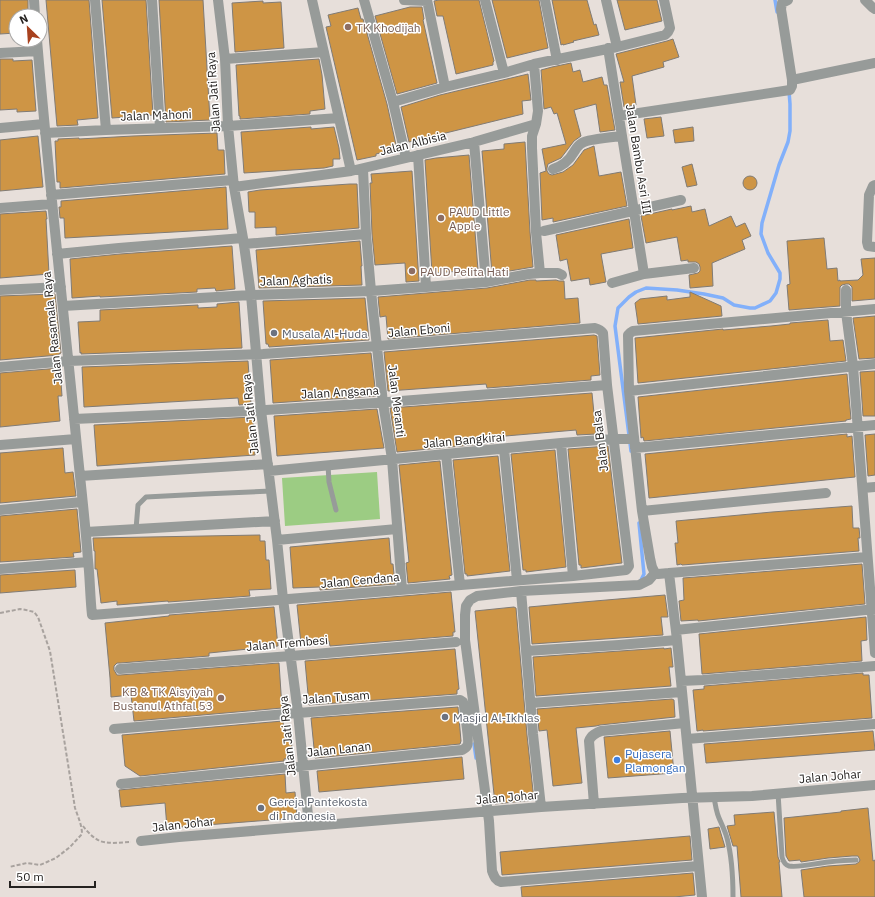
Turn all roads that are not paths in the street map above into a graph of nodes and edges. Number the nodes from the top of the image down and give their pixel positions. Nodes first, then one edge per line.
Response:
1 (95, 0) edge
2 (152, 0) edge
3 (218, 0) edge
4 (312, 0) edge
5 (364, 0) edge
6 (404, 0) edge
7 (427, 0) edge
8 (485, 0) edge
9 (545, 0) edge
10 (606, 0) edge
11 (664, 0) edge
12 (788, 0) edge
13 (864, 0) edge
14 (875, 9) edge
15 (38, 48) edge
16 (612, 48) junction
17 (38, 51) junction
18 (324, 52) junction
19 (0, 53) edge
20 (225, 59) junction
21 (557, 60) junction
22 (875, 63) edge
23 (534, 64) junction
24 (504, 73) junction
25 (445, 87) junction
26 (788, 87) junction
27 (393, 102) junction
28 (619, 116) junction
29 (339, 118) junction
30 (536, 124) junction
31 (228, 126) junction
32 (0, 128) edge
33 (160, 128) junction
34 (45, 129) junction
35 (106, 130) junction
36 (622, 136) junction
37 (474, 142) junction
38 (418, 155) junction
39 (406, 158) junction
40 (363, 169) junction
41 (553, 169) dead end
42 (351, 171) junction
43 (234, 183) junction
44 (875, 185) edge
45 (52, 199) junction
46 (681, 200) dead end
47 (0, 208) edge
48 (634, 212) junction
49 (544, 231) dead end
50 (366, 234) junction
51 (244, 241) junction
52 (875, 247) edge
53 (58, 254) junction
54 (694, 268) dead end
55 (540, 273) junction
56 (644, 274) junction
57 (562, 275) dead end
58 (486, 282) junction
59 (612, 283) dead end
60 (61, 287) junction
61 (426, 287) junction
62 (0, 290) edge
63 (371, 290) junction
64 (846, 290) dead end
65 (251, 294) junction
66 (63, 306) junction
67 (875, 309) edge
68 (846, 312) junction
69 (584, 330) joint
70 (378, 346) junction
71 (257, 354) junction
72 (68, 361) junction
73 (875, 364) edge
74 (853, 366) junction
75 (0, 367) edge
76 (607, 385) junction
77 (629, 391) junction
78 (383, 403) junction
79 (261, 410) junction
80 (74, 419) junction
81 (875, 424) edge
82 (858, 426) junction
83 (76, 439) junction
84 (615, 439) junction
85 (633, 442) junction
86 (561, 443) junction
87 (0, 445) edge
88 (504, 449) junction
89 (446, 454) junction
90 (392, 459) junction
91 (328, 465) junction
92 (269, 468) junction
93 (80, 476) junction
94 (875, 487) edge
95 (863, 488) junction
96 (271, 491) junction
97 (826, 493) dead end
98 (82, 502) junction
99 (0, 510) edge
100 (336, 510) dead end
101 (642, 511) junction
102 (275, 521) junction
103 (136, 529) junction
104 (397, 530) junction
105 (86, 532) junction
106 (278, 540) junction
107 (871, 546) edge
108 (868, 557) junction
109 (88, 562) junction
110 (629, 566) joint
111 (0, 569) edge
112 (655, 573) junction
113 (669, 574) junction
114 (573, 576) junction
115 (517, 580) junction
116 (460, 585) junction
117 (402, 590) junction
118 (521, 591) junction
119 (283, 600) junction
120 (873, 609) edge
121 (92, 614) joint
122 (677, 635) junction
123 (456, 642) dead end
124 (526, 651) junction
125 (875, 653) edge
126 (291, 656) junction
127 (875, 666) edge
128 (120, 669) dead end
129 (681, 681) junction
130 (682, 692) junction
131 (463, 702) joint
132 (531, 703) junction
133 (298, 713) junction
134 (685, 723) junction
135 (875, 724) edge
136 (114, 729) dead end
137 (472, 731) junction
138 (687, 739) junction
139 (304, 765) junction
140 (121, 784) dead end
141 (875, 785) edge
142 (778, 793) junction
143 (714, 796) junction
144 (693, 802) junction
145 (594, 804) junction
146 (540, 807) junction
147 (488, 817) junction
148 (309, 826) junction
149 (141, 841) road end
150 (856, 860) dead end
151 (699, 866) junction
152 (702, 897) edge
153 (733, 897) edge

1 - 35 street
2 - 33 street
3 - 20 street, Jalan Jati Raya
4 - 18 street
5 - 27 street
6 - 7 street
7 - 25 street
8 - 24 street
9 - 21 street
10 - 16 street, Jalan Bambu Asri III
11 - 16 street
12 - 26 street
13 - 14 street
15 - 17 street, Jalan Rasamala Raya
16 - 21 street
16 - 28 street, Jalan Bambu Asri III
17 - 19 street
17 - 34 street, Jalan Rasamala Raya
18 - 20 street
18 - 29 street
20 - 31 street, Jalan Jati Raya
21 - 23 street
22 - 26 street
23 - 24 street
23 - 30 street
24 - 25 street
25 - 27 street
26 - 28 street
27 - 39 street
28 - 36 street, Jalan Bambu Asri III
29 - 31 street, Jalan Mahoni
29 - 42 street
30 - 37 street, Jalan Albisia
30 - 55 street
31 - 33 street, Jalan Mahoni
31 - 43 street, Jalan Jati Raya
32 - 34 street, Jalan Mahoni
33 - 35 street, Jalan Mahoni
34 - 35 street, Jalan Mahoni
34 - 45 street, Jalan Rasamala Raya
36 - 41 street
36 - 48 street, Jalan Bambu Asri III
37 - 38 street, Jalan Albisia
37 - 58 street
38 - 39 street, Jalan Albisia
38 - 61 street
39 - 40 street, Jalan Albisia
40 - 42 street, Jalan Albisia
40 - 50 street, Jalan Meranti
42 - 43 street, Jalan Albisia
43 - 45 street, Jalan Albisia
43 - 51 street, Jalan Jati Raya
44 - 52 street
45 - 47 street, Jalan Albisia
45 - 53 street, Jalan Rasamala Raya
46 - 48 street
48 - 49 street
48 - 56 street, Jalan Bambu Asri III
50 - 51 street
50 - 63 street, Jalan Meranti
51 - 53 street
51 - 65 street, Jalan Jati Raya
53 - 60 street, Jalan Rasamala Raya
54 - 56 street
55 - 57 street, Jalan Aghatis
55 - 58 street, Jalan Aghatis
56 - 59 street
58 - 61 street, Jalan Aghatis
60 - 62 street
60 - 66 street, Jalan Rasamala Raya
61 - 63 street, Jalan Aghatis
63 - 65 street, Jalan Aghatis
63 - 70 street, Jalan Meranti
64 - 68 street
65 - 66 street, Jalan Aghatis
65 - 71 street, Jalan Jati Raya
66 - 72 street, Jalan Rasamala Raya
67 - 68 street
68 - 74 street
68 - 77 street
69 - 70 street, Jalan Eboni
69 - 76 street, Jalan Balsa
70 - 71 street, Jalan Eboni
70 - 78 street, Jalan Meranti
71 - 72 street, Jalan Eboni
71 - 79 street, Jalan Jati Raya
72 - 75 street, Jalan Eboni
72 - 80 street, Jalan Rasamala Raya
73 - 74 street
74 - 77 street
74 - 82 street
76 - 78 street, Jalan Angsana
76 - 84 street, Jalan Balsa
77 - 85 street
78 - 79 street, Jalan Angsana
78 - 90 street, Jalan Meranti
79 - 80 street, Jalan Angsana
79 - 92 street, Jalan Jati Raya
80 - 83 street, Jalan Rasamala Raya
81 - 82 street, Jalan Bangkirai
82 - 85 street, Jalan Bangkirai
82 - 95 street
83 - 87 street
83 - 93 street, Jalan Rasamala Raya
84 - 85 street, Jalan Bangkirai
84 - 86 street, Jalan Bangkirai
84 - 110 street, Jalan Balsa
85 - 101 street
86 - 88 street, Jalan Bangkirai
86 - 114 street
88 - 89 street, Jalan Bangkirai
88 - 115 street
89 - 90 street, Jalan Bangkirai
89 - 116 street
90 - 91 street, Jalan Bangkirai
90 - 104 street, Jalan Meranti
91 - 92 street, Jalan Bangkirai
91 - 100 lane
92 - 93 street, Jalan Bangkirai
92 - 96 street, Jalan Jati Raya
93 - 98 street, Jalan Rasamala Raya
94 - 95 street
95 - 107 street
96 - 102 street, Jalan Jati Raya
96 - 103 lane
97 - 101 street
98 - 99 street
98 - 105 street, Jalan Rasamala Raya
101 - 112 street
102 - 103 street
102 - 106 street, Jalan Jati Raya
103 - 105 street
104 - 106 street
104 - 117 street, Jalan Meranti
105 - 109 street, Jalan Rasamala Raya
106 - 119 street, Jalan Jati Raya
107 - 108 street
108 - 113 street
108 - 120 street
109 - 111 street
109 - 121 street, Jalan Rasamala Raya
110 - 114 street, Jalan Cendana
112 - 113 street
112 - 118 street
113 - 122 street
114 - 115 street, Jalan Cendana
115 - 116 street, Jalan Cendana
116 - 117 street, Jalan Cendana
117 - 119 street, Jalan Cendana
118 - 124 street
118 - 137 street
119 - 121 street, Jalan Cendana
119 - 126 street, Jalan Jati Raya
120 - 122 street
120 - 125 street
122 - 124 street
122 - 129 street
123 - 126 street, Jalan Trembesi
124 - 132 street
126 - 128 street, Jalan Trembesi
126 - 133 street, Jalan Jati Raya
127 - 129 street
129 - 130 street
130 - 132 street
130 - 134 street
131 - 133 street, Jalan Tusam
131 - 137 street, Jalan Lanan
132 - 146 street
133 - 136 street, Jalan Tusam
133 - 139 street, Jalan Jati Raya
134 - 138 street
134 - 145 street
135 - 138 street
137 - 139 street, Jalan Lanan
137 - 147 street
138 - 144 street
139 - 140 street, Jalan Lanan
139 - 148 street, Jalan Jati Raya
141 - 142 street, Jalan Johar
142 - 143 street, Jalan Johar
142 - 150 lane
143 - 144 street, Jalan Johar
143 - 153 lane
144 - 145 street, Jalan Johar
144 - 151 street
145 - 146 street, Jalan Johar
146 - 147 street, Jalan Johar
147 - 148 street, Jalan Johar
147 - 151 street
148 - 149 street, Jalan Johar
151 - 152 street

